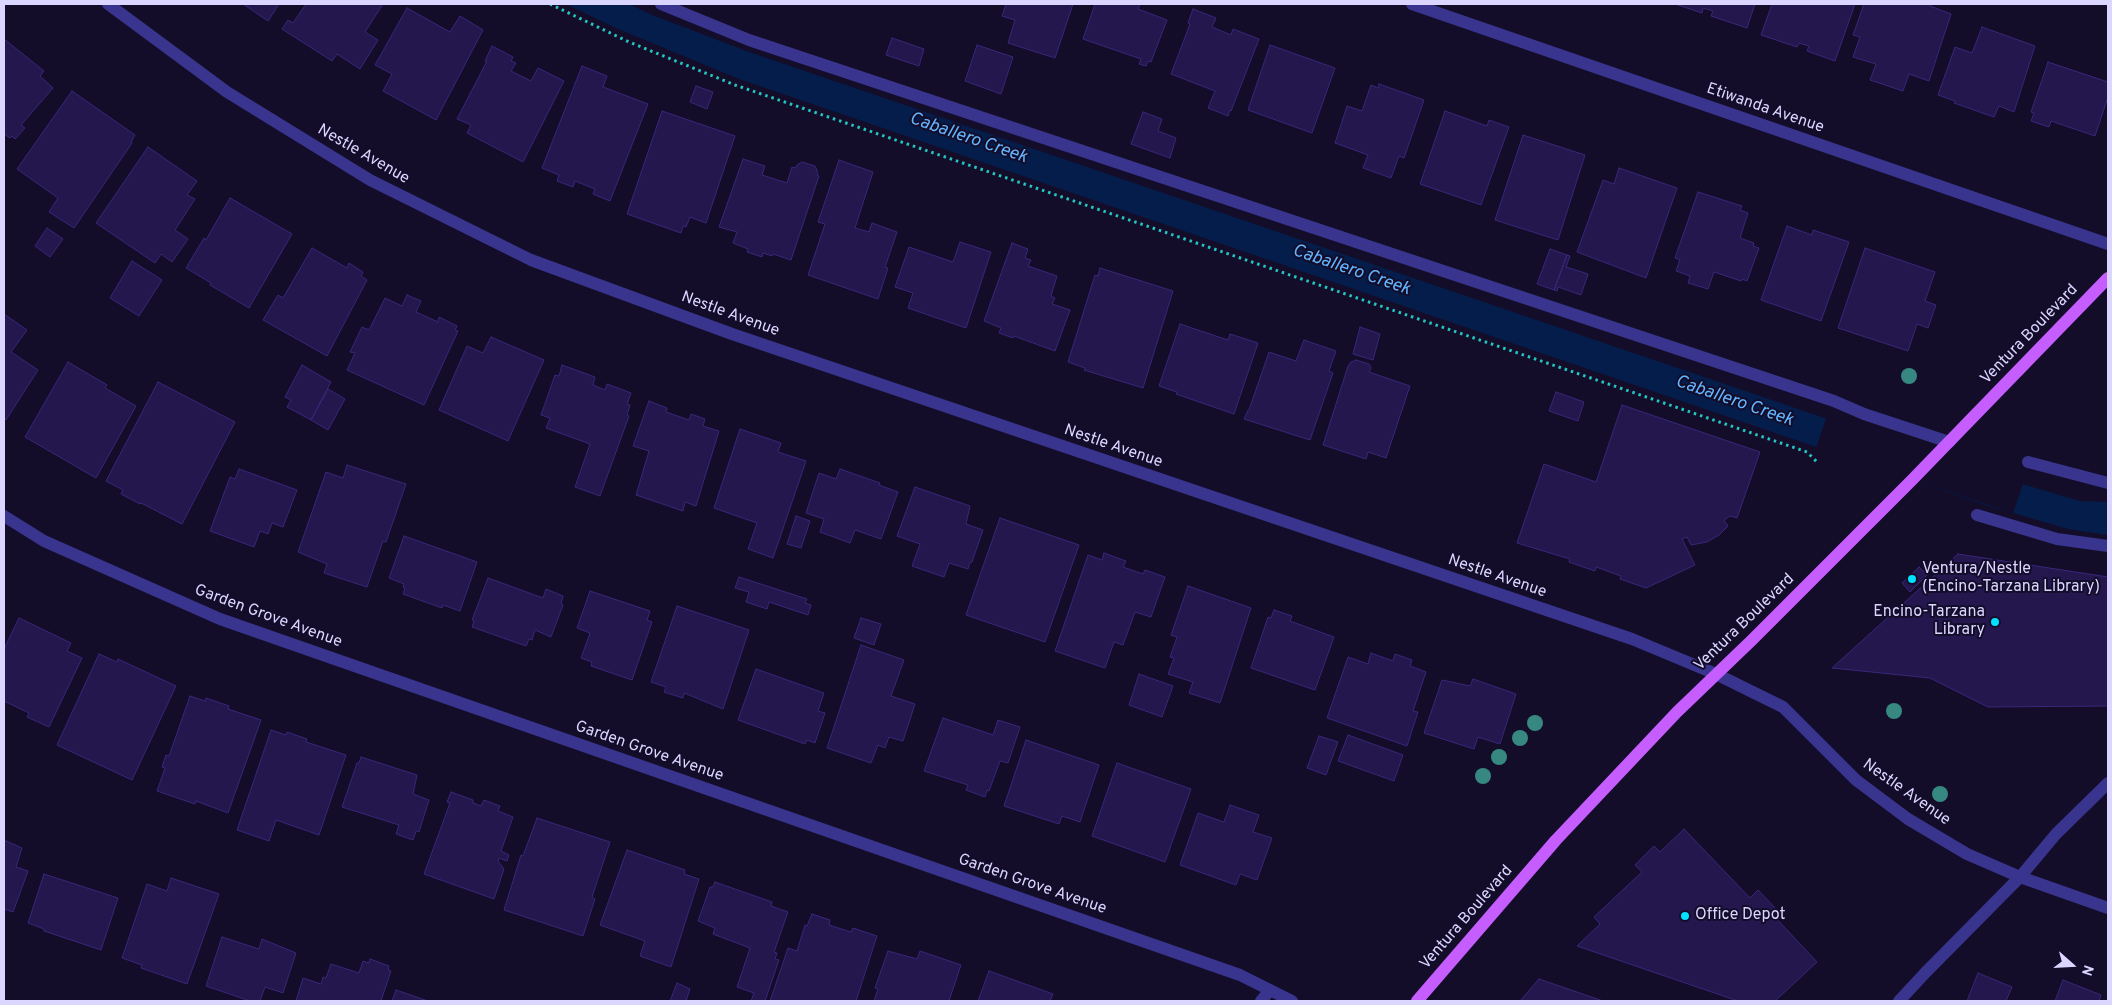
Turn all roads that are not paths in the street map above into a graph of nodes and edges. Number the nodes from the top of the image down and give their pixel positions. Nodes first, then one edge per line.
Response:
1 (108, 4) edge
2 (661, 4) edge
3 (1412, 4) edge
4 (2108, 244) edge
5 (2108, 278) edge
6 (1949, 442) junction
7 (2028, 462) dead end
8 (2108, 483) edge
9 (1977, 515) dead end
10 (4, 516) edge
11 (2108, 546) edge
12 (1716, 674) junction
13 (2108, 783) edge
14 (2020, 877) junction
15 (2108, 908) edge
16 (1270, 990) junction
17 (1261, 1001) edge
18 (1292, 1001) edge
19 (1416, 1001) edge
20 (1899, 1001) edge

1 - 12 street, Nestle Avenue
2 - 6 street
3 - 4 street, Etiwanda Avenue
5 - 6 main road, Ventura Boulevard
6 - 12 main road, Ventura Boulevard
7 - 8 street
9 - 11 street
10 - 16 street, Garden Grove Avenue
12 - 14 street, Nestle Avenue
12 - 19 main road, Ventura Boulevard
13 - 14 street
14 - 15 street, Nestle Avenue
14 - 20 street
16 - 17 street
16 - 18 street, Garden Grove Avenue

